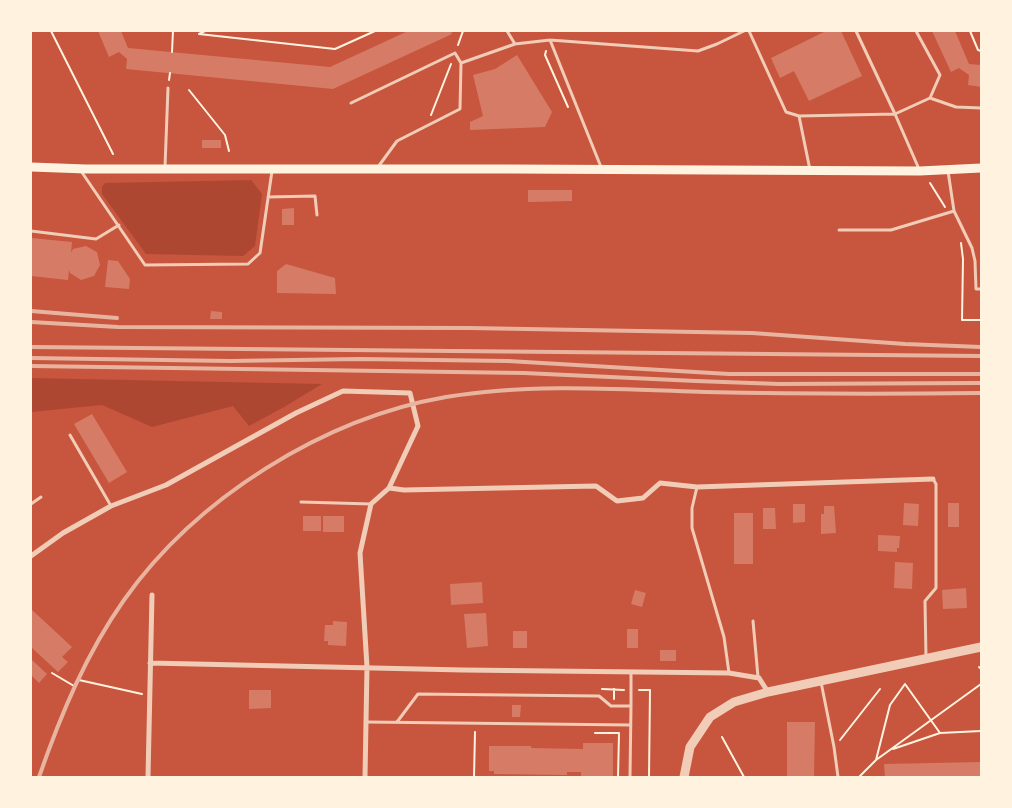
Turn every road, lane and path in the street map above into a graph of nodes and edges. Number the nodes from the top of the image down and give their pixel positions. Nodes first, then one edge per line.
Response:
1 (51, 31) edge
2 (173, 31) edge
3 (205, 31) edge
4 (375, 31) edge
5 (463, 31) edge
6 (507, 31) edge
7 (744, 31) edge
8 (749, 31) edge
9 (856, 31) edge
10 (916, 31) edge
11 (970, 31) edge
12 (550, 40) junction
13 (515, 44) junction
14 (981, 51) edge
15 (172, 52) dead end
16 (455, 52) junction
17 (461, 63) junction
18 (168, 88) dead end
19 (189, 90) dead end
20 (930, 98) junction
21 (351, 103) dead end
22 (981, 108) edge
23 (895, 114) junction
24 (799, 116) junction
25 (427, 126) junction
26 (229, 151) dead end
27 (113, 154) dead end
28 (31, 167) edge
29 (79, 168) junction
30 (165, 168) junction
31 (272, 168) junction
32 (377, 168) junction
33 (981, 168) edge
34 (602, 170) junction
35 (948, 170) junction
36 (810, 171) junction
37 (920, 171) junction
38 (930, 183) dead end
39 (268, 197) junction
40 (954, 211) junction
41 (949, 213) junction
42 (317, 215) dead end
43 (119, 225) junction
44 (839, 230) dead end
45 (31, 231) edge
46 (963, 259) dead end
47 (981, 289) edge
48 (981, 320) edge
49 (70, 435) dead end
50 (933, 479) joint
51 (697, 487) junction
52 (389, 488) junction
53 (41, 497) dead end
54 (301, 502) dead end
55 (31, 504) edge
56 (371, 504) junction
57 (112, 506) junction
58 (31, 556) edge
59 (152, 595) dead end
60 (753, 621) dead end
61 (981, 647) edge
62 (926, 658) junction
63 (150, 663) junction
64 (366, 668) junction
65 (631, 672) junction
66 (52, 673) dead end
67 (729, 673) junction
68 (758, 678) junction
69 (821, 682) junction
70 (981, 684) edge
71 (880, 690) dead end
72 (768, 692) junction
73 (149, 696) junction
74 (631, 706) junction
75 (931, 720) junction
76 (366, 722) junction
77 (396, 722) junction
78 (631, 725) junction
79 (474, 732) dead end
80 (981, 732) edge
81 (593, 733) dead end
82 (940, 733) junction
83 (722, 736) dead end
84 (834, 747) junction
85 (890, 750) junction
86 (876, 760) junction
87 (148, 777) edge
88 (365, 777) edge
89 (474, 777) edge
90 (618, 777) edge
91 (630, 777) edge
92 (684, 777) edge
93 (744, 777) edge
94 (838, 777) edge
95 (859, 777) edge

1 - 27 path
2 - 15 path
3 - 4 path
5 - 16 path
6 - 13 lane
7 - 12 lane
8 - 24 lane
9 - 23 lane
10 - 20 lane
11 - 14 path
12 - 13 lane
12 - 34 lane
13 - 17 lane
16 - 17 lane
16 - 21 lane
16 - 25 path
17 - 25 lane
18 - 30 lane
19 - 26 path
20 - 22 lane
20 - 23 lane
23 - 24 lane
23 - 37 lane
24 - 36 lane
25 - 32 lane
28 - 29 main road
29 - 30 main road
29 - 43 lane
30 - 31 main road
31 - 32 main road
31 - 39 lane
32 - 34 main road
33 - 35 main road
34 - 36 main road
35 - 37 main road
35 - 40 lane
36 - 37 main road
38 - 41 path
39 - 42 lane
39 - 43 lane
40 - 41 lane
40 - 47 lane
41 - 44 lane
43 - 45 lane
46 - 48 path
49 - 57 lane
50 - 51 street
50 - 62 lane
51 - 52 street
51 - 67 lane
52 - 56 street
52 - 57 street
53 - 55 lane
54 - 56 lane
56 - 64 street
57 - 58 street
59 - 63 street
60 - 68 lane
61 - 62 street
62 - 69 street
63 - 64 street
63 - 73 street
64 - 65 street
64 - 76 street
65 - 67 street
65 - 74 lane
66 - 73 path
67 - 68 street
68 - 72 street
69 - 72 street
69 - 84 lane
70 - 75 path
71 - 84 path
72 - 92 street
73 - 87 street
74 - 77 lane
74 - 78 lane
75 - 82 path
75 - 85 path
75 - 86 path
76 - 77 lane
76 - 88 street
77 - 78 lane
78 - 91 lane
79 - 89 path
80 - 82 path
81 - 90 path
82 - 85 path
83 - 93 path
84 - 94 lane
85 - 86 path
86 - 95 path

